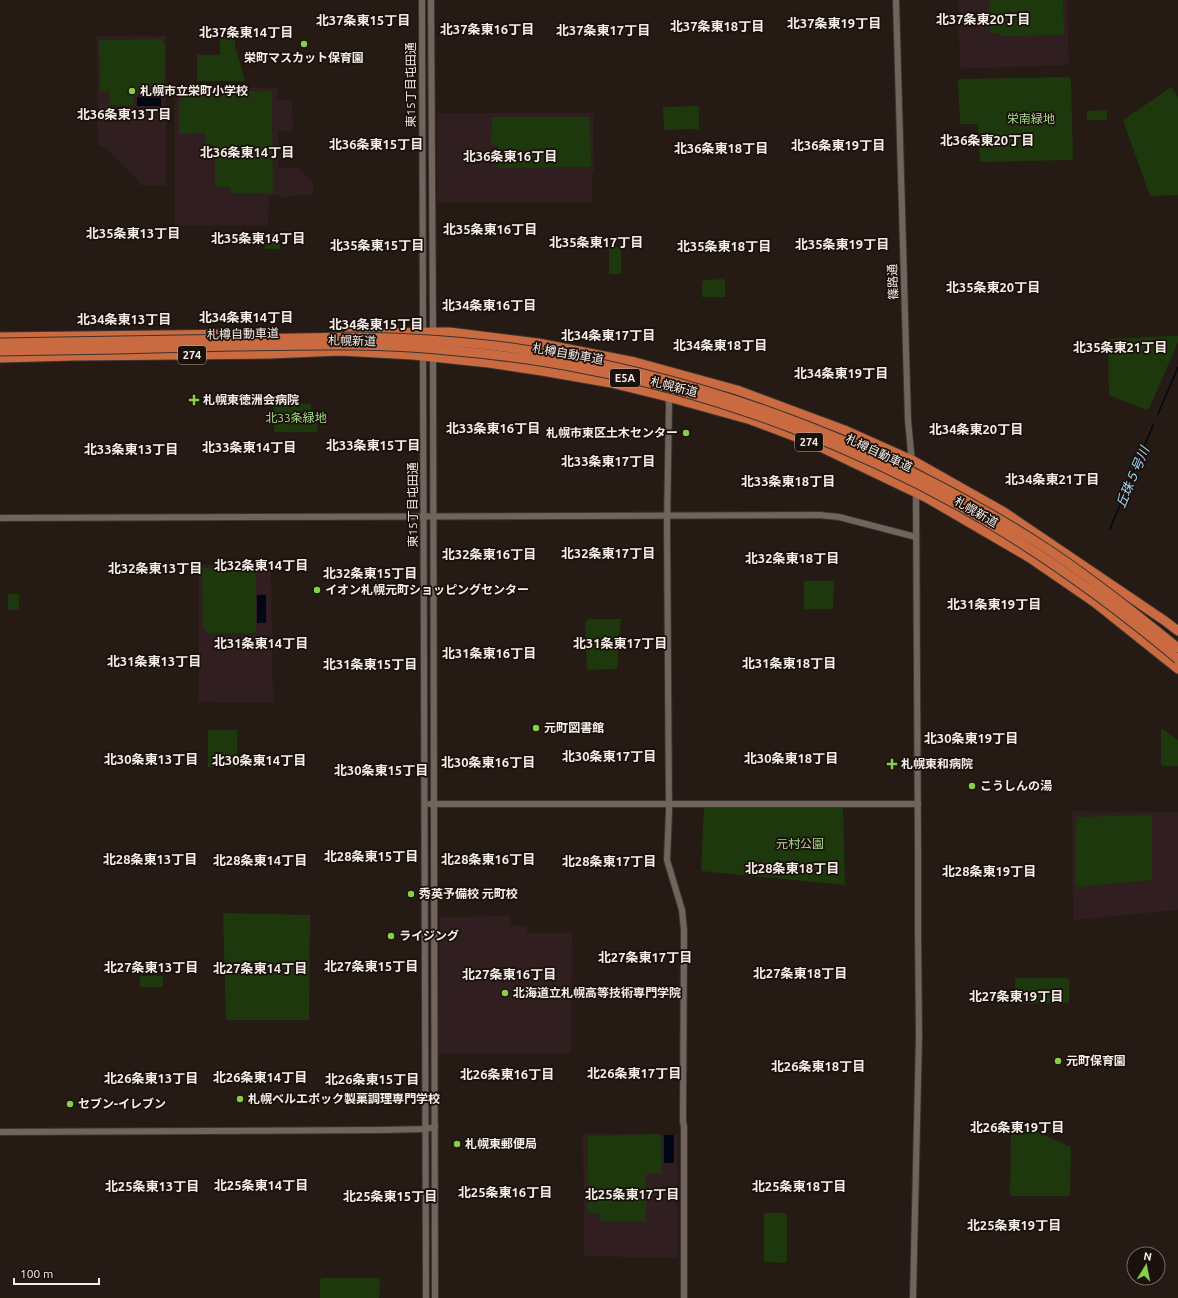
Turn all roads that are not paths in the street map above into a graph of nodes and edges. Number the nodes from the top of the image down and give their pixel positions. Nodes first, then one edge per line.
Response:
1 (422, 0) edge
2 (431, 0) edge
3 (896, 0) edge
4 (423, 331) junction
5 (433, 331) junction
6 (0, 337) edge
7 (0, 343) edge
8 (0, 351) edge
9 (423, 356) junction
10 (433, 357) junction
11 (0, 358) edge
12 (668, 397) junction
13 (912, 460) junction
14 (916, 492) junction
15 (424, 516) junction
16 (434, 516) junction
17 (667, 516) junction
18 (0, 518) edge
19 (916, 537) junction
20 (1178, 631) edge
21 (1178, 648) edge
22 (1178, 659) edge
23 (1178, 669) edge
24 (425, 804) junction
25 (433, 804) junction
26 (669, 804) junction
27 (918, 804) junction
28 (435, 1127) junction
29 (426, 1129) junction
30 (0, 1132) edge
31 (426, 1298) edge
32 (435, 1298) edge
33 (684, 1298) edge
34 (913, 1298) edge

1 - 4 street, 東15丁目屯田通
2 - 5 street, 東15丁目屯田通
3 - 13 street, 篠路通
4 - 5 highway, 札幌新道 / 274
4 - 6 highway, 札幌新道 / 274
4 - 9 street, 東15丁目屯田通
5 - 10 street, 東15丁目屯田通
5 - 13 highway, 札幌新道 / 274
7 - 21 highway, 札樽自動車道 / E5A, bridge
8 - 22 highway, 札樽自動車道 / E5A, bridge
9 - 10 highway, 札幌新道 / 274
9 - 11 highway, 札幌新道 / 274
9 - 15 street, 東15丁目屯田通
10 - 12 highway, 札幌新道 / 274
10 - 16 street, 東15丁目屯田通
12 - 14 highway, 札幌新道 / 274
12 - 17 street
13 - 14 street, 篠路通
13 - 20 highway, 札幌新道 / 274
14 - 19 street, 篠路通
14 - 23 highway, 札幌新道 / 274
15 - 16 street
15 - 18 street
15 - 24 street, 東15丁目屯田通
16 - 17 street
16 - 25 street, 東15丁目屯田通
17 - 19 street
17 - 26 street
19 - 27 street, 篠路通
24 - 25 street
24 - 29 street, 東15丁目屯田通
25 - 26 street
25 - 28 street, 東15丁目屯田通
26 - 27 street
26 - 33 street
27 - 34 street, 篠路通
28 - 29 street
28 - 32 street, 東15丁目屯田通
29 - 30 street
29 - 31 street, 東15丁目屯田通

